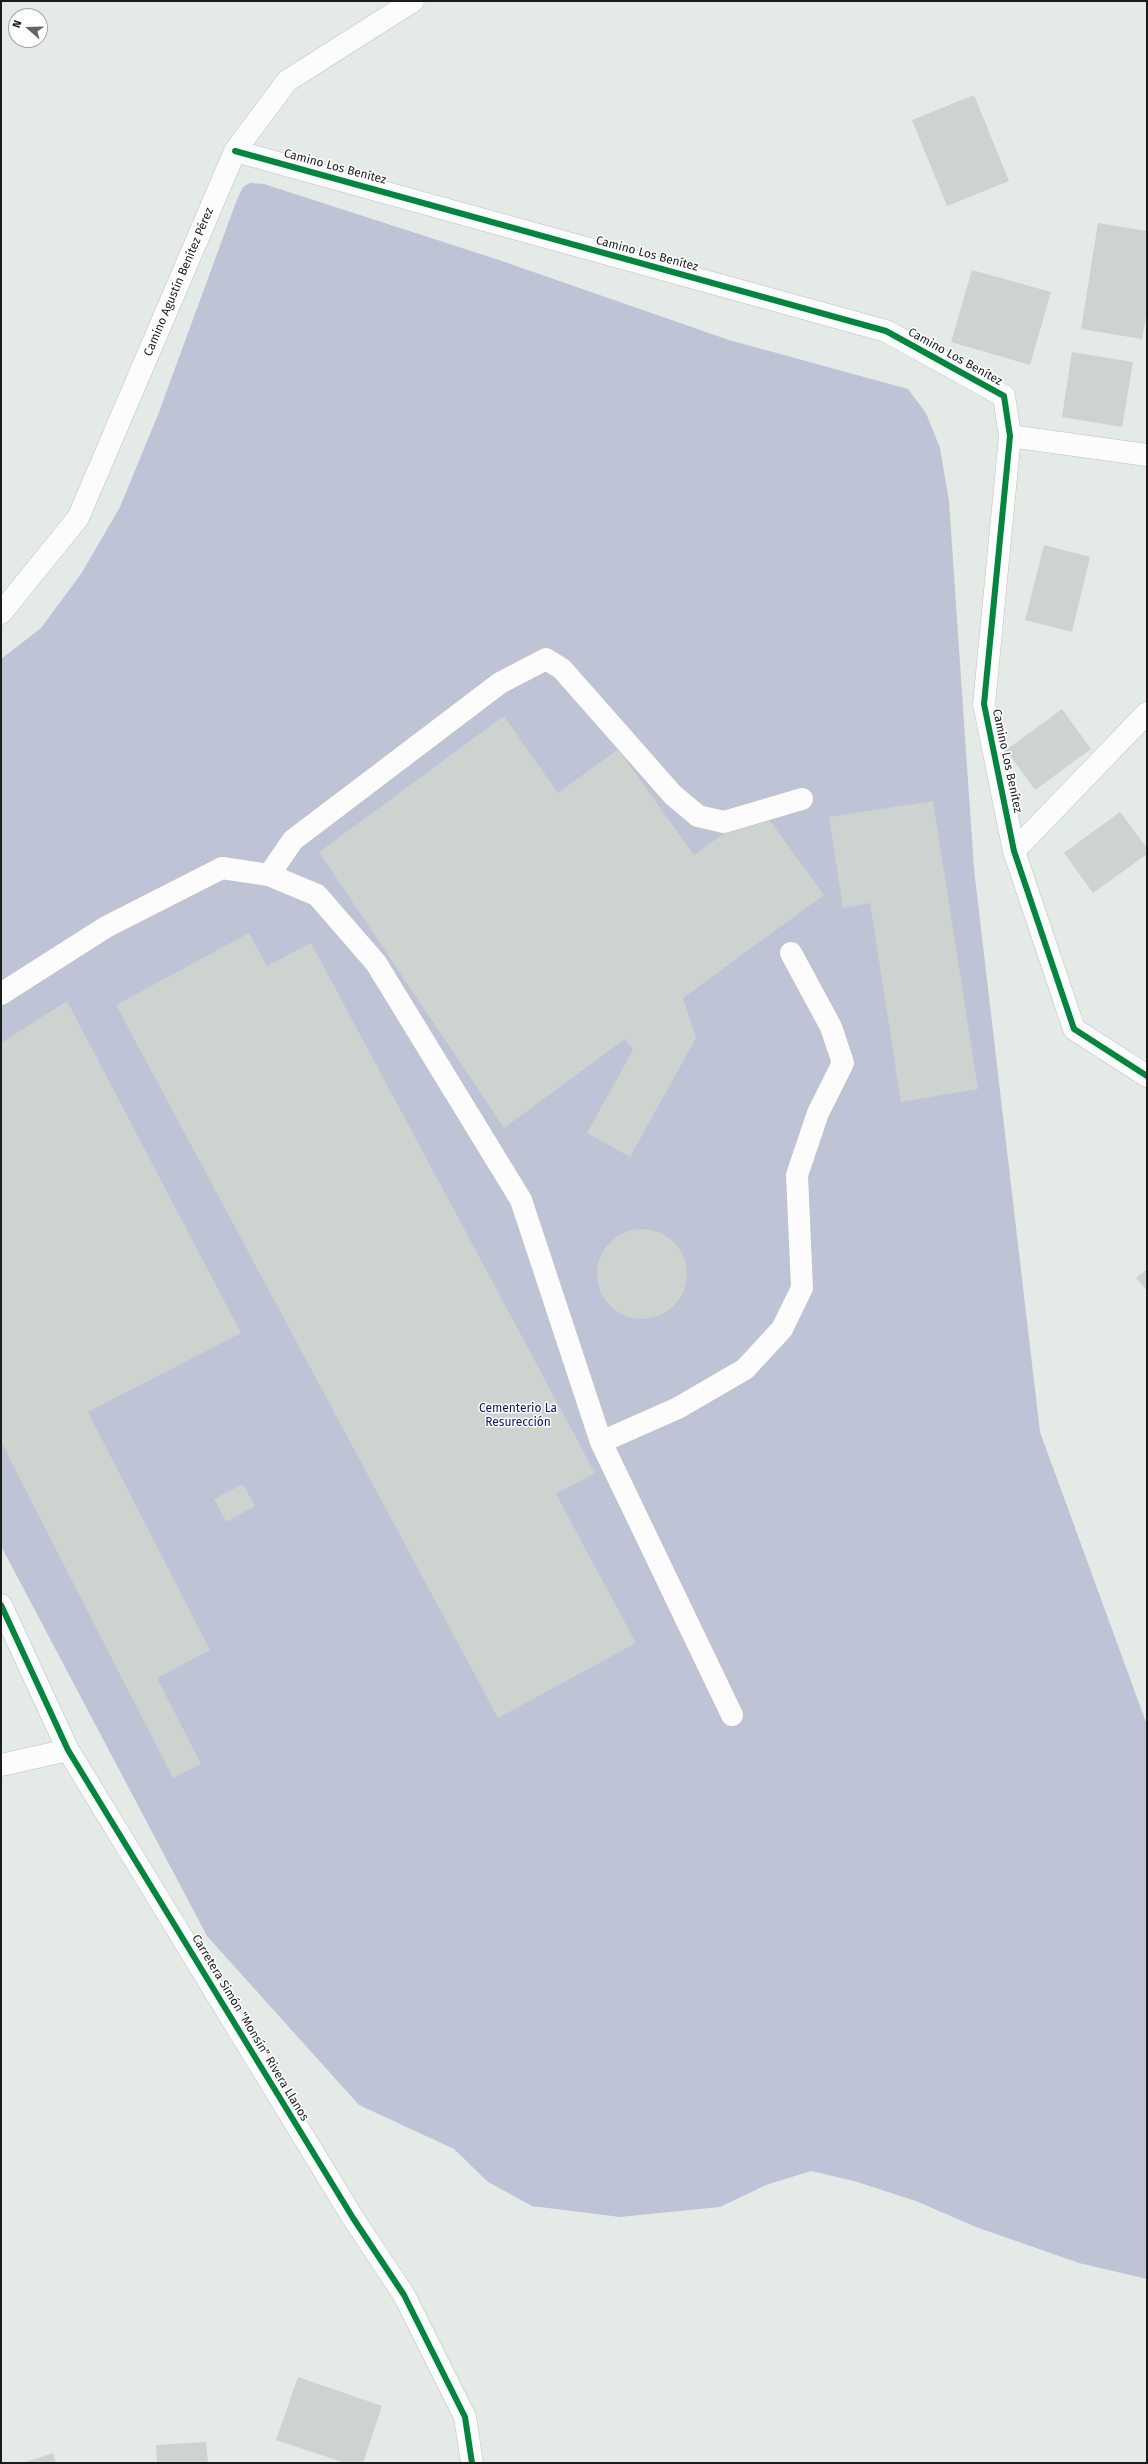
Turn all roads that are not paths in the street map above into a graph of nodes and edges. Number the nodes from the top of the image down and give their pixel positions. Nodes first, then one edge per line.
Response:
1 (413, 1) edge
2 (235, 151) junction
3 (1010, 436) junction
4 (1147, 455) edge
5 (1, 613) edge
6 (1147, 713) edge
7 (802, 799) dead end
8 (1014, 851) junction
9 (269, 875) junction
10 (791, 953) dead end
11 (1, 994) edge
12 (1147, 1076) edge
13 (601, 1442) junction
14 (1, 1605) edge
15 (732, 1716) dead end
16 (68, 1750) junction
17 (1, 1765) edge
18 (472, 2463) edge

1 - 2 street, Camino Agustín Benítez Pérez
2 - 3 street, Camino Los Benítez
2 - 5 street, Camino Agustín Benítez Pérez
3 - 4 street
3 - 8 street, Camino Los Benítez
6 - 8 street
7 - 9 street
8 - 12 street, Camino Los Benítez
9 - 11 street
9 - 13 street
10 - 13 street
13 - 15 street
14 - 16 street, Carretera Simón "Monsín" Rivera Llanos
16 - 17 street
16 - 18 street, Carretera Simón "Monsín" Rivera Llanos

